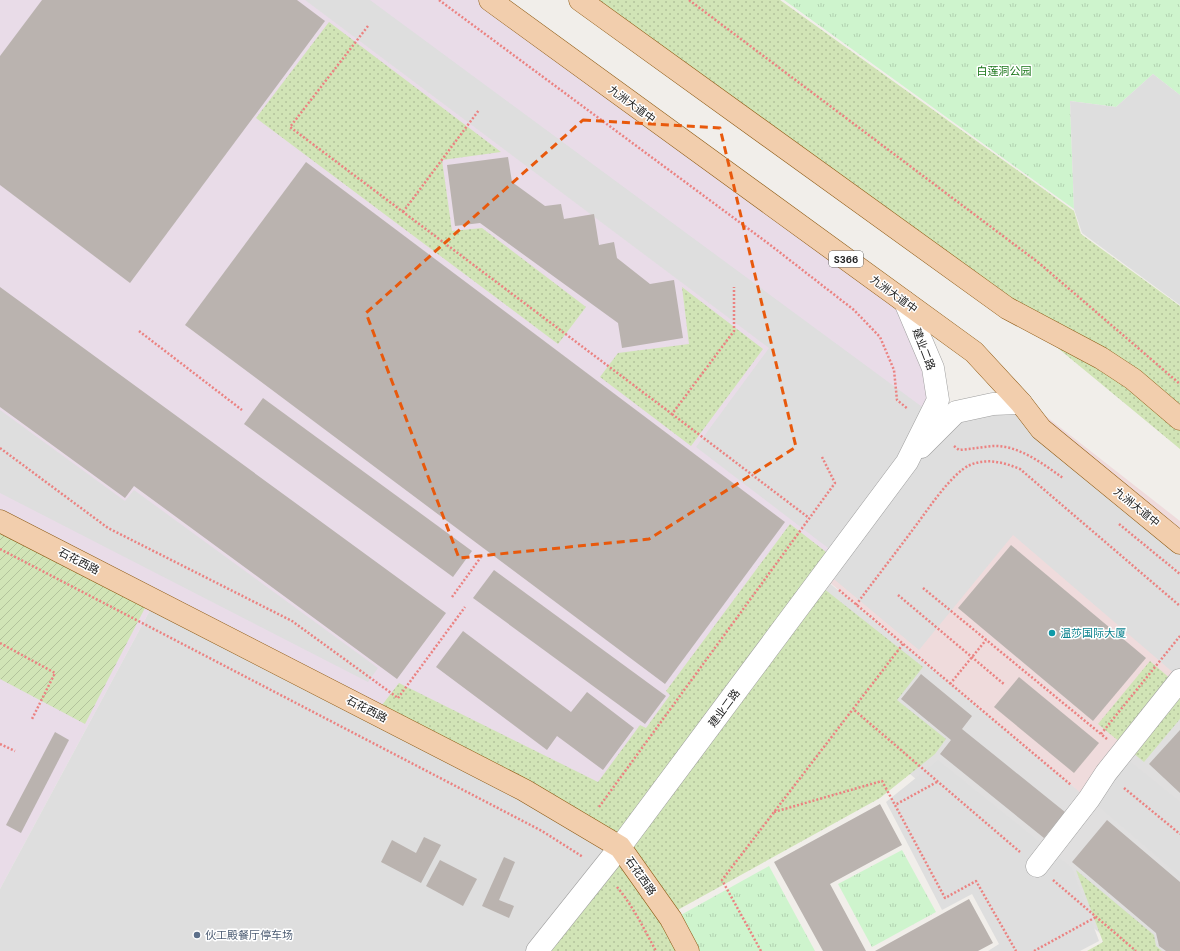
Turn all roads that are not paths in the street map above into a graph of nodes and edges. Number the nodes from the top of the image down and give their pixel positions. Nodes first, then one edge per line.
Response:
1 (490, 0) edge
2 (580, 0) edge
3 (905, 302) junction
4 (1021, 403) junction
5 (1180, 419) edge
6 (931, 428) junction
7 (0, 521) edge
8 (1180, 543) edge
9 (1180, 680) edge
10 (620, 847) junction
11 (1037, 866) road end
12 (537, 951) edge
13 (688, 951) edge

1 - 3 main road, 九洲大道中 / S366
2 - 5 main road
3 - 4 main road, 九洲大道中 / S366
3 - 6 street, 建业二路
4 - 6 street, 建业二路
4 - 8 main road, 九洲大道中 / S366
6 - 10 street, 建业二路
7 - 10 main road, 石花西路
9 - 11 street
10 - 12 street, 建业二路
10 - 13 main road, 石花西路

